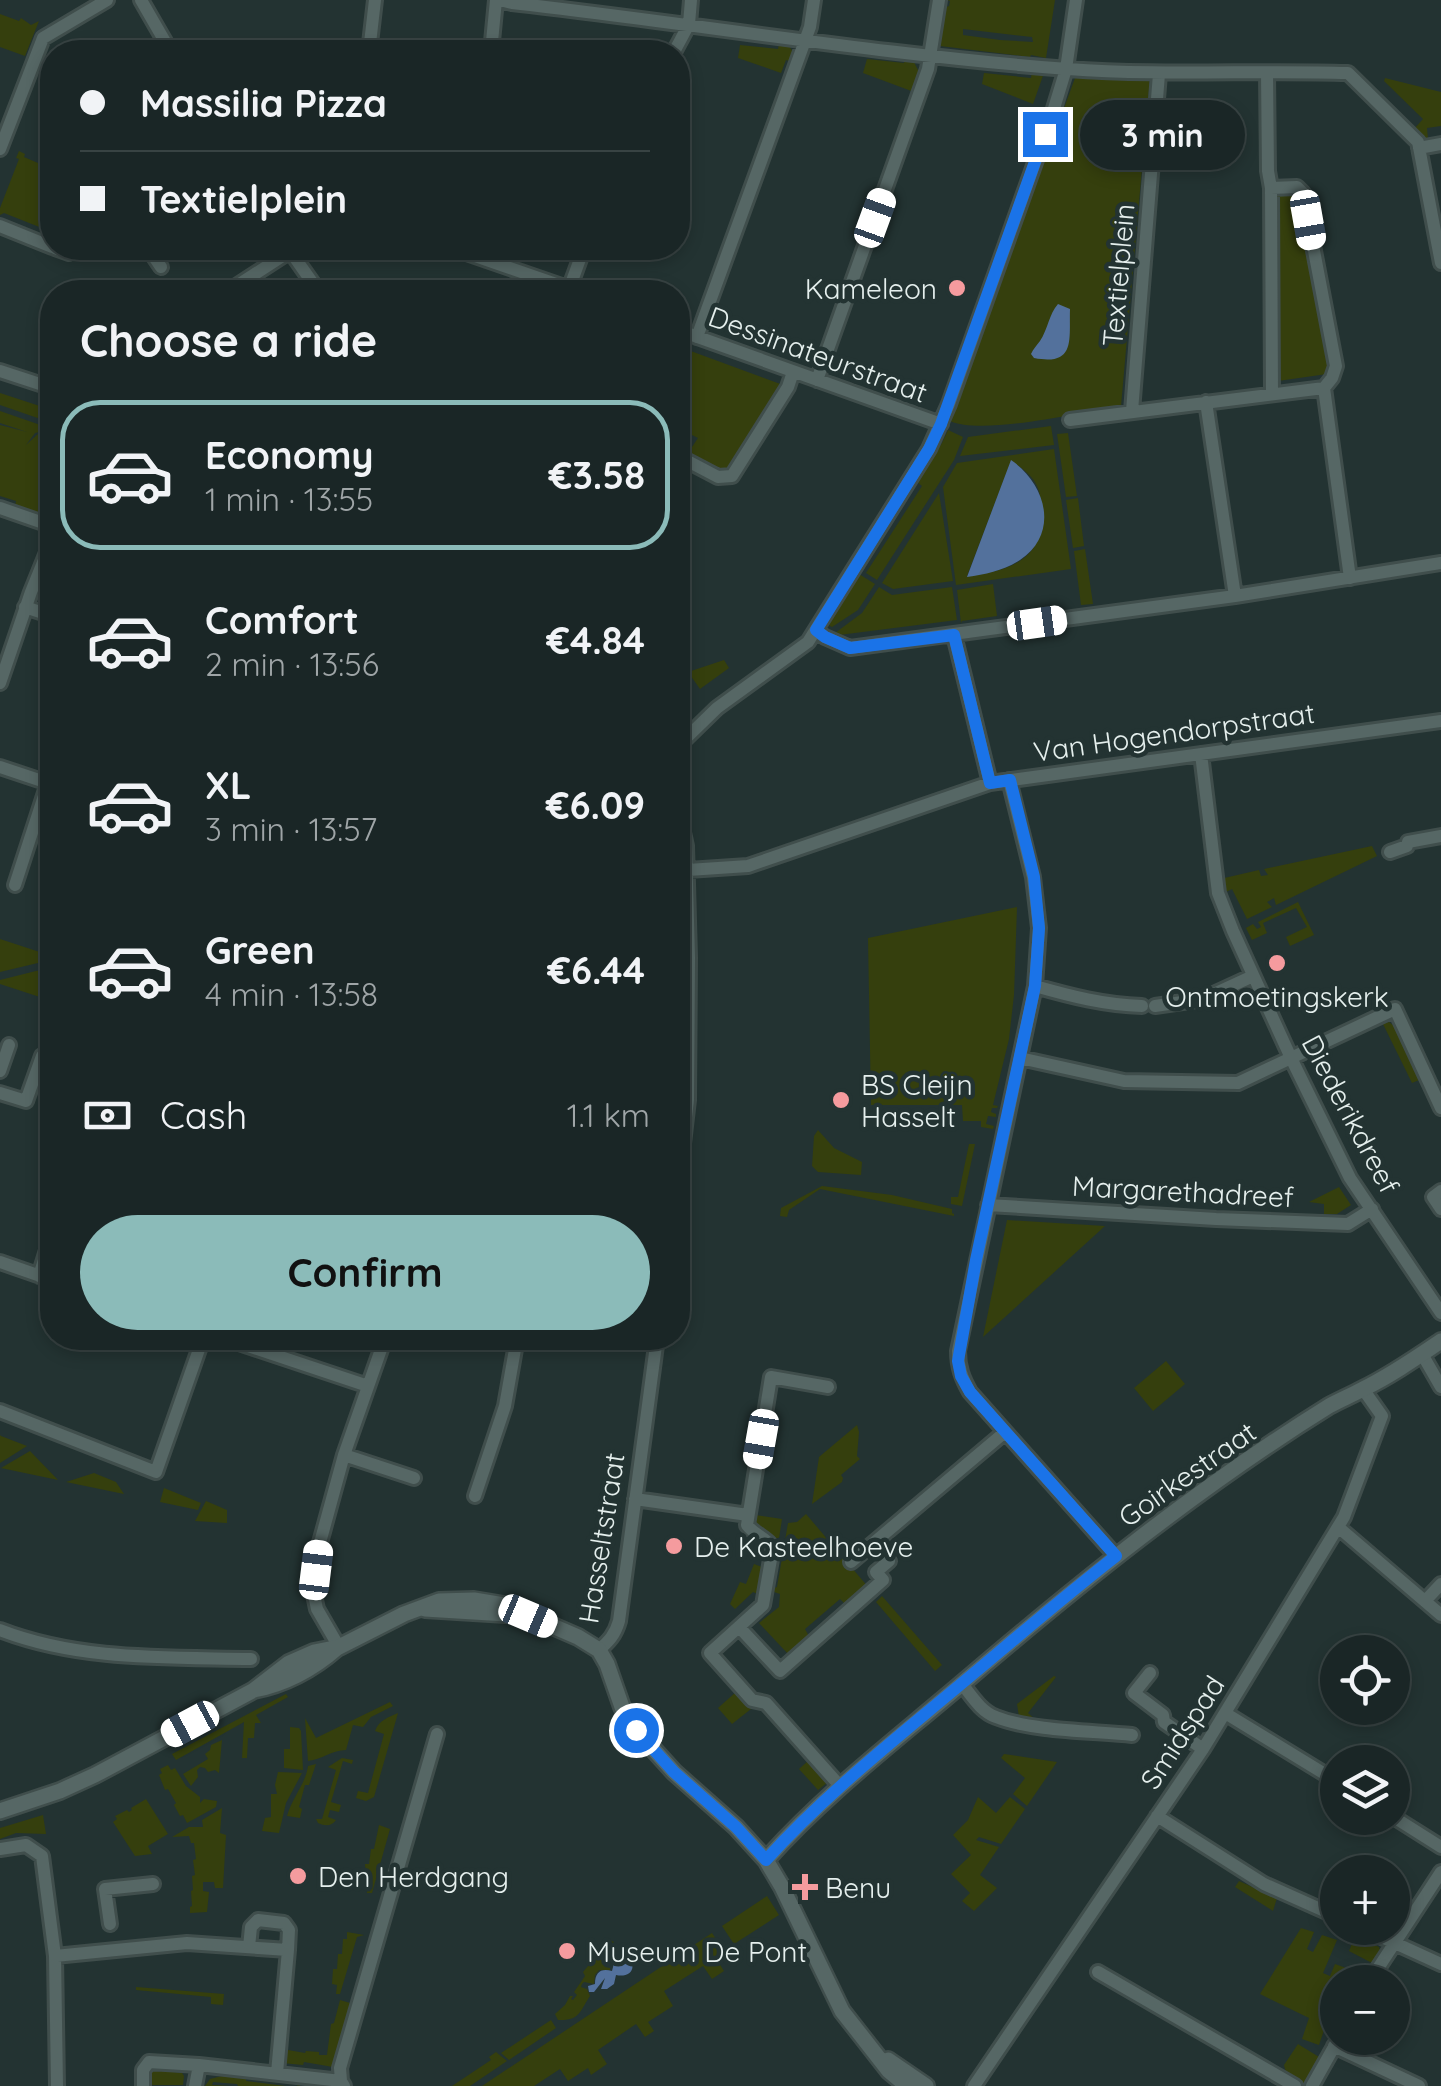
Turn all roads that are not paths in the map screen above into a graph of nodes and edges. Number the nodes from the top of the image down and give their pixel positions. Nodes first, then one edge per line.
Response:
1 (106, 0) edge
2 (141, 0) edge
3 (375, 0) edge
4 (498, 0) edge
5 (692, 0) edge
6 (814, 0) edge
7 (939, 0) edge
8 (1076, 0) edge
9 (689, 24) junction
10 (42, 40) edge
11 (164, 40) edge
12 (370, 40) edge
13 (492, 40) edge
14 (680, 40) edge
15 (805, 40) junction
16 (40, 46) edge
17 (932, 55) junction
18 (1066, 69) junction
19 (1267, 72) junction
20 (1160, 74) junction
21 (1441, 144) edge
22 (0, 150) edge
23 (1421, 154) junction
24 (1271, 188) junction
25 (0, 226) edge
26 (40, 242) edge
27 (156, 260) edge
28 (275, 260) edge
29 (494, 260) edge
30 (1441, 263) edge
31 (161, 268) dead end
32 (245, 280) edge
33 (544, 280) edge
34 (690, 335) edge
35 (697, 338) junction
36 (0, 370) edge
37 (793, 372) junction
38 (817, 380) junction
39 (40, 384) edge
40 (1324, 388) junction
41 (1272, 393) junction
42 (1206, 402) junction
43 (1132, 411) junction
44 (1070, 420) dead end
45 (941, 424) junction
46 (690, 462) edge
47 (0, 508) edge
48 (40, 522) edge
49 (1441, 563) edge
50 (40, 570) edge
51 (1350, 578) junction
52 (1235, 596) junction
53 (25, 607) junction
54 (40, 612) edge
55 (816, 630) junction
56 (954, 635) junction
57 (0, 684) edge
58 (1441, 721) edge
59 (690, 734) edge
60 (1201, 754) junction
61 (0, 767) edge
62 (40, 775) edge
63 (1010, 780) junction
64 (990, 783) junction
65 (40, 808) edge
66 (1441, 836) edge
67 (1390, 852) dead end
68 (690, 870) edge
69 (15, 885) dead end
70 (1253, 976) junction
71 (1035, 986) junction
72 (8, 1046) dead end
73 (1020, 1058) junction
74 (1291, 1058) junction
75 (40, 1062) edge
76 (0, 1071) edge
77 (0, 1093) edge
78 (1441, 1108) edge
79 (1441, 1191) edge
80 (988, 1205) junction
81 (1441, 1209) edge
82 (1372, 1210) junction
83 (0, 1262) edge
84 (40, 1276) edge
85 (1441, 1313) edge
86 (1441, 1342) edge
87 (199, 1350) edge
88 (260, 1350) edge
89 (381, 1350) edge
90 (515, 1350) edge
91 (654, 1350) edge
92 (1422, 1354) junction
93 (368, 1386) junction
94 (828, 1387) dead end
95 (1441, 1387) edge
96 (1363, 1389) junction
97 (0, 1412) edge
98 (1005, 1432) junction
99 (344, 1455) junction
100 (414, 1478) dead end
101 (475, 1496) dead end
102 (634, 1499) junction
103 (748, 1515) junction
104 (1338, 1527) junction
105 (1116, 1556) junction
106 (890, 1561) dead end
107 (852, 1562) dead end
108 (1441, 1584) edge
109 (1426, 1601) junction
110 (1441, 1614) edge
111 (739, 1628) junction
112 (0, 1630) edge
113 (338, 1646) junction
114 (599, 1650) junction
115 (251, 1658) dead end
116 (1150, 1672) dead end
117 (962, 1684) junction
118 (1224, 1713) junction
119 (437, 1734) dead end
120 (1132, 1736) dead end
121 (1203, 1749) junction
122 (1320, 1771) edge
123 (840, 1786) junction
124 (0, 1810) edge
125 (1157, 1816) junction
126 (1410, 1827) edge
127 (1441, 1847) edge
128 (0, 1849) edge
129 (766, 1860) junction
130 (1441, 1872) edge
131 (153, 1884) dead end
132 (1320, 1908) edge
133 (1410, 1921) edge
134 (1400, 1945) edge
135 (249, 1947) junction
136 (112, 1950) junction
137 (288, 1950) junction
138 (54, 1956) junction
139 (1441, 1964) edge
140 (1098, 1972) dead end
141 (878, 2054) junction
142 (1330, 2055) edge
143 (1361, 2055) edge
144 (199, 2065) junction
145 (276, 2073) junction
146 (342, 2083) edge
147 (57, 2086) edge
148 (142, 2086) edge
149 (194, 2086) edge
150 (907, 2086) edge
151 (926, 2086) edge
152 (974, 2086) edge
153 (1296, 2086) edge
154 (1312, 2086) edge
155 (1419, 2086) edge

1 - 10 street
2 - 11 street
3 - 12 street
4 - 9 street
4 - 13 street
5 - 9 street
6 - 15 street
7 - 17 street
8 - 18 street
9 - 14 street
9 - 15 street
15 - 17 street
15 - 35 street
16 - 22 street
17 - 18 street
17 - 38 street
18 - 20 street
18 - 45 street
19 - 20 street
19 - 23 street
19 - 24 street
20 - 43 street, Textielplein
21 - 23 street
23 - 30 street
24 - 40 street
24 - 41 street
25 - 26 street
27 - 31 street
28 - 32 street
29 - 33 street
34 - 35 street, Dessinateurstraat
35 - 37 street, Dessinateurstraat
36 - 39 street
37 - 38 street, Dessinateurstraat
37 - 46 street
38 - 45 street, Dessinateurstraat
40 - 41 street
40 - 51 street
41 - 42 street
42 - 43 street
42 - 52 street
43 - 44 street
45 - 55 street
47 - 48 street
49 - 51 street
50 - 53 street
51 - 52 street
52 - 56 street
53 - 54 street
53 - 57 street
55 - 56 street
55 - 59 street
56 - 64 street
58 - 60 street, Van Hogendorpstraat
60 - 63 street, Van Hogendorpstraat
60 - 70 street, Diederikdreef
61 - 62 street
63 - 64 street, Van Hogendorpstraat
63 - 71 street
64 - 68 street, Van Hogendorpstraat
65 - 69 street
66 - 67 street
70 - 71 street
70 - 74 street, Diederikdreef
71 - 73 street
72 - 76 street
73 - 74 street
73 - 80 street
74 - 78 street
74 - 82 street, Diederikdreef
75 - 77 street
79 - 81 street
80 - 82 street, Margarethadreef
80 - 98 street
82 - 85 street, Diederikdreef
83 - 84 street
86 - 92 street, Goirkestraat
87 - 97 street
88 - 93 street
89 - 93 street
90 - 101 street
91 - 102 street, Hasseltstraat
92 - 95 street
92 - 96 street, Goirkestraat
93 - 99 street
94 - 103 street
96 - 104 street, Smidspad
96 - 105 street, Goirkestraat
98 - 105 street
98 - 107 street
99 - 100 street
99 - 113 street
102 - 103 street
102 - 114 street, Hasseltstraat
103 - 111 street
104 - 109 street
104 - 118 street, Smidspad
105 - 117 street, Goirkestraat
106 - 111 street
108 - 109 street
109 - 110 street
111 - 123 street
112 - 115 street
113 - 114 street
113 - 124 street
114 - 129 street, Hasseltstraat
116 - 121 street
117 - 120 street
117 - 123 street, Goirkestraat
118 - 121 street, Smidspad
118 - 122 street
119 - 146 street
121 - 125 street, Smidspad
123 - 129 street, Goirkestraat
125 - 132 street
125 - 152 street, Smidspad
126 - 127 street
128 - 138 street
129 - 141 street, Hasseltstraat
130 - 133 street
131 - 136 street
134 - 139 street
135 - 136 street
135 - 137 street
135 - 137 street
136 - 138 street
137 - 145 street
138 - 147 street
140 - 153 street
141 - 150 street
141 - 151 street
142 - 154 street
143 - 155 street
144 - 145 street
144 - 148 street
144 - 149 street
145 - 146 street

